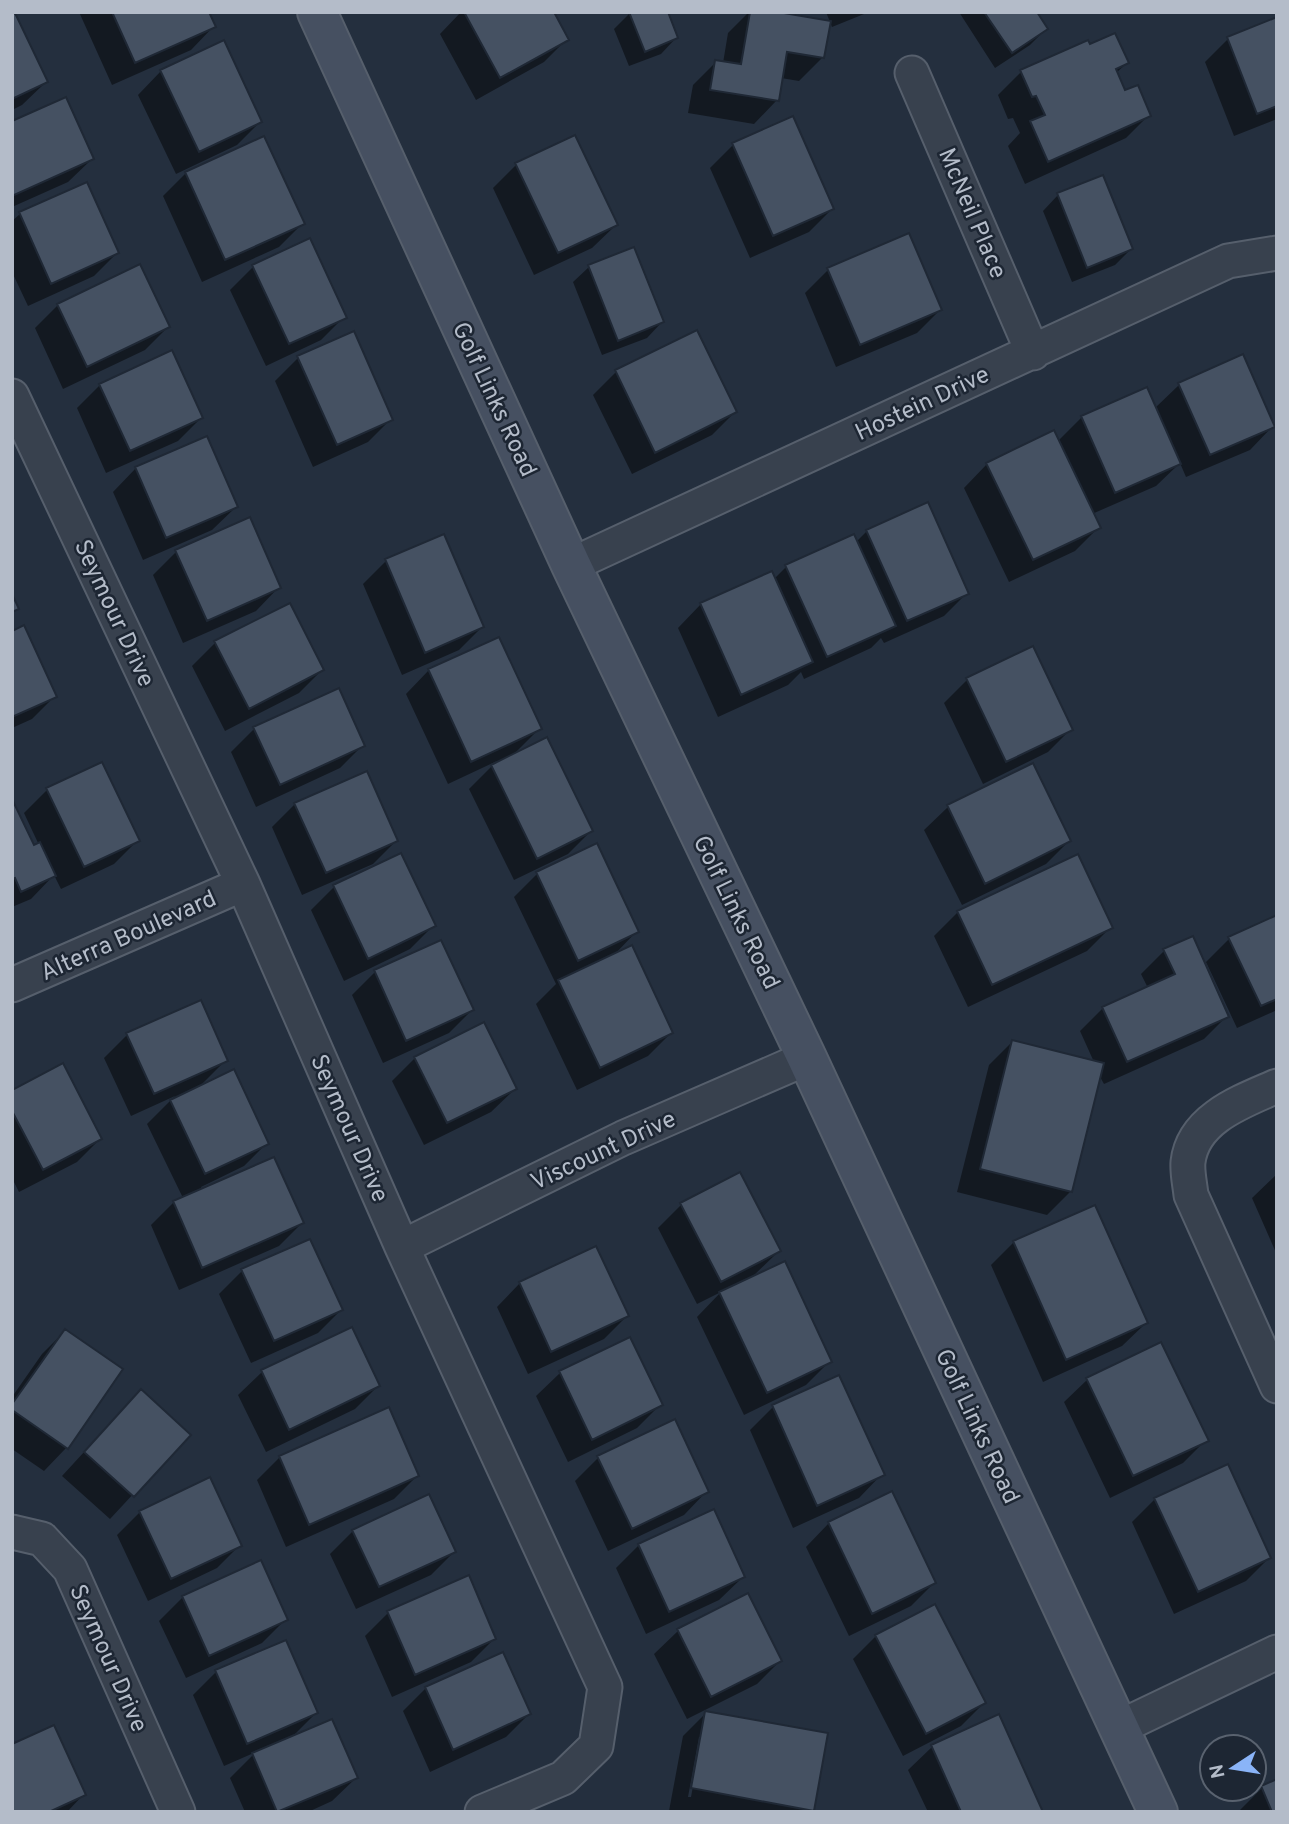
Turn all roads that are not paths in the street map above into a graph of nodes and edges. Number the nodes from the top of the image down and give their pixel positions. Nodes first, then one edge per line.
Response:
1 (317, 12) edge
2 (912, 73) dead end
3 (1277, 253) edge
4 (1033, 353) junction
5 (12, 396) edge
6 (571, 565) junction
7 (243, 884) junction
8 (12, 985) edge
9 (807, 1058) junction
10 (1277, 1086) edge
11 (402, 1247) junction
12 (1277, 1386) edge
13 (12, 1532) edge
14 (1277, 1652) edge
15 (1118, 1728) junction
16 (178, 1812) edge
17 (482, 1812) edge
18 (1158, 1812) edge

1 - 6 main road, Golf Links Road
2 - 4 street, McNeil Place
3 - 4 street, Hostein Drive
4 - 6 street, Hostein Drive
5 - 7 street, Seymour Drive
6 - 9 main road, Golf Links Road
7 - 8 street, Alterra Boulevard
7 - 11 street, Seymour Drive
9 - 11 street, Viscount Drive
9 - 15 main road, Golf Links Road
10 - 12 street
11 - 17 street, Seymour Drive
13 - 16 street, Seymour Drive
14 - 15 street
15 - 18 main road, Golf Links Road

